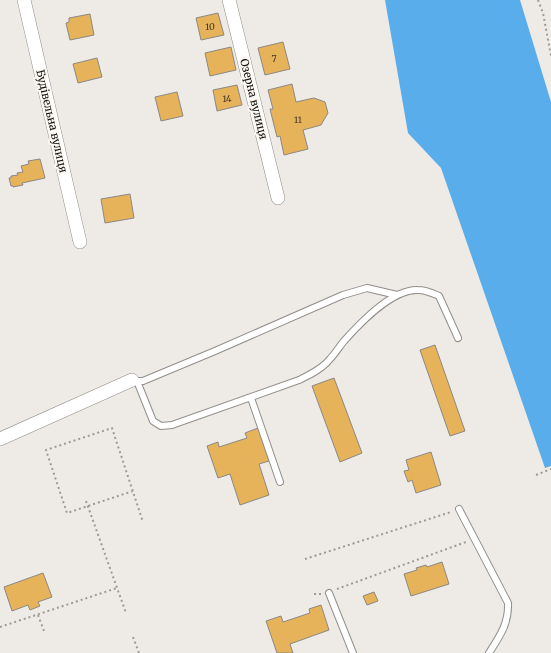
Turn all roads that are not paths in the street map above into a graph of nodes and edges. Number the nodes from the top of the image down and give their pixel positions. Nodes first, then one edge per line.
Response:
1 (24, 0) edge
2 (229, 0) edge
3 (278, 198) dead end
4 (80, 242) dead end
5 (398, 294) junction
6 (458, 338) dead end
7 (134, 380) junction
8 (251, 398) junction
9 (0, 439) edge
10 (280, 482) dead end
11 (459, 509) road end
12 (329, 593) road end
13 (353, 653) edge
14 (489, 653) edge

1 - 4 street, Будівельна вулиця
2 - 3 street, Озерна вулиця
5 - 6 lane
5 - 7 lane
5 - 8 lane
7 - 8 lane
7 - 9 street
8 - 10 lane
11 - 14 lane
12 - 13 lane

